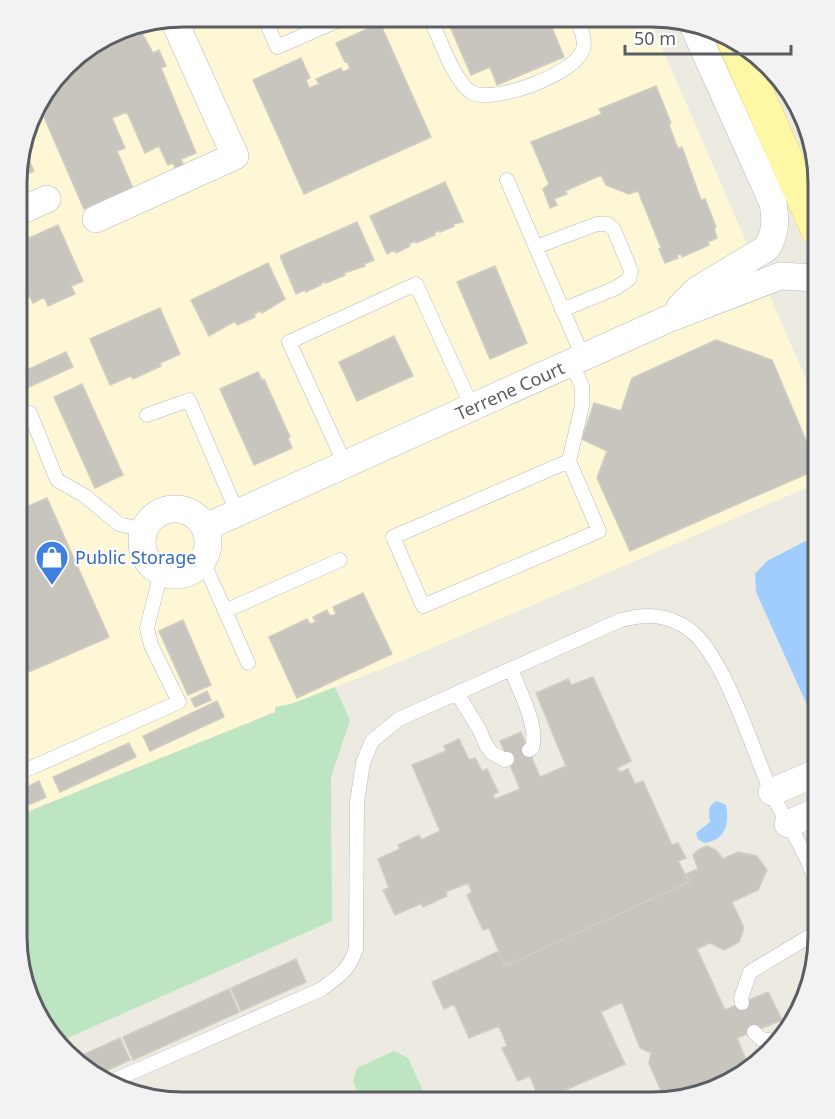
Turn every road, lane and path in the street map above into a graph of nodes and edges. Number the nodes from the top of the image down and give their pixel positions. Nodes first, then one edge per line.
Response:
1 (177, 27) edge
2 (268, 27) edge
3 (323, 27) edge
4 (435, 27) edge
5 (581, 27) edge
6 (697, 33) edge
7 (739, 53) edge
8 (507, 180) dead end
9 (47, 199) dead end
10 (27, 208) edge
11 (808, 208) edge
12 (96, 219) dead end
13 (536, 247) junction
14 (808, 277) edge
15 (562, 310) junction
16 (668, 319) junction
17 (577, 360) junction
18 (472, 407) junction
19 (27, 414) edge
20 (147, 415) dead end
21 (569, 461) junction
22 (345, 464) junction
23 (237, 512) junction
24 (206, 527) junction
25 (144, 530) junction
26 (340, 560) dead end
27 (203, 561) junction
28 (161, 572) junction
29 (225, 611) junction
30 (248, 663) dead end
31 (511, 669) junction
32 (458, 693) junction
33 (529, 750) dead end
34 (507, 759) dead end
35 (27, 770) edge
36 (808, 776) edge
37 (772, 792) junction
38 (808, 815) edge
39 (788, 824) junction
40 (808, 862) edge
41 (808, 937) edge
42 (742, 1003) dead end
43 (754, 1032) dead end
44 (768, 1040) edge
45 (119, 1078) edge

1 - 12 street
2 - 3 lane
4 - 5 lane
6 - 16 street
7 - 11 main road
8 - 13 lane
9 - 10 street
13 - 15 lane
13 - 15 lane
14 - 16 street, Terrene Court
15 - 17 lane
16 - 17 street, Terrene Court
17 - 18 street, Terrene Court
17 - 21 lane
18 - 22 street, Terrene Court
18 - 22 lane
19 - 25 lane
20 - 23 lane
21 - 21 lane
22 - 23 street, Terrene Court
23 - 24 street, Terrene Court
24 - 25 street
24 - 27 street
25 - 28 street
26 - 29 lane
27 - 28 street
27 - 29 lane
28 - 35 lane
29 - 30 lane
31 - 32 lane
31 - 33 lane
31 - 37 lane
32 - 34 lane
32 - 45 lane
36 - 37 street
37 - 39 lane
38 - 39 street
39 - 40 lane
41 - 42 lane
43 - 44 lane

